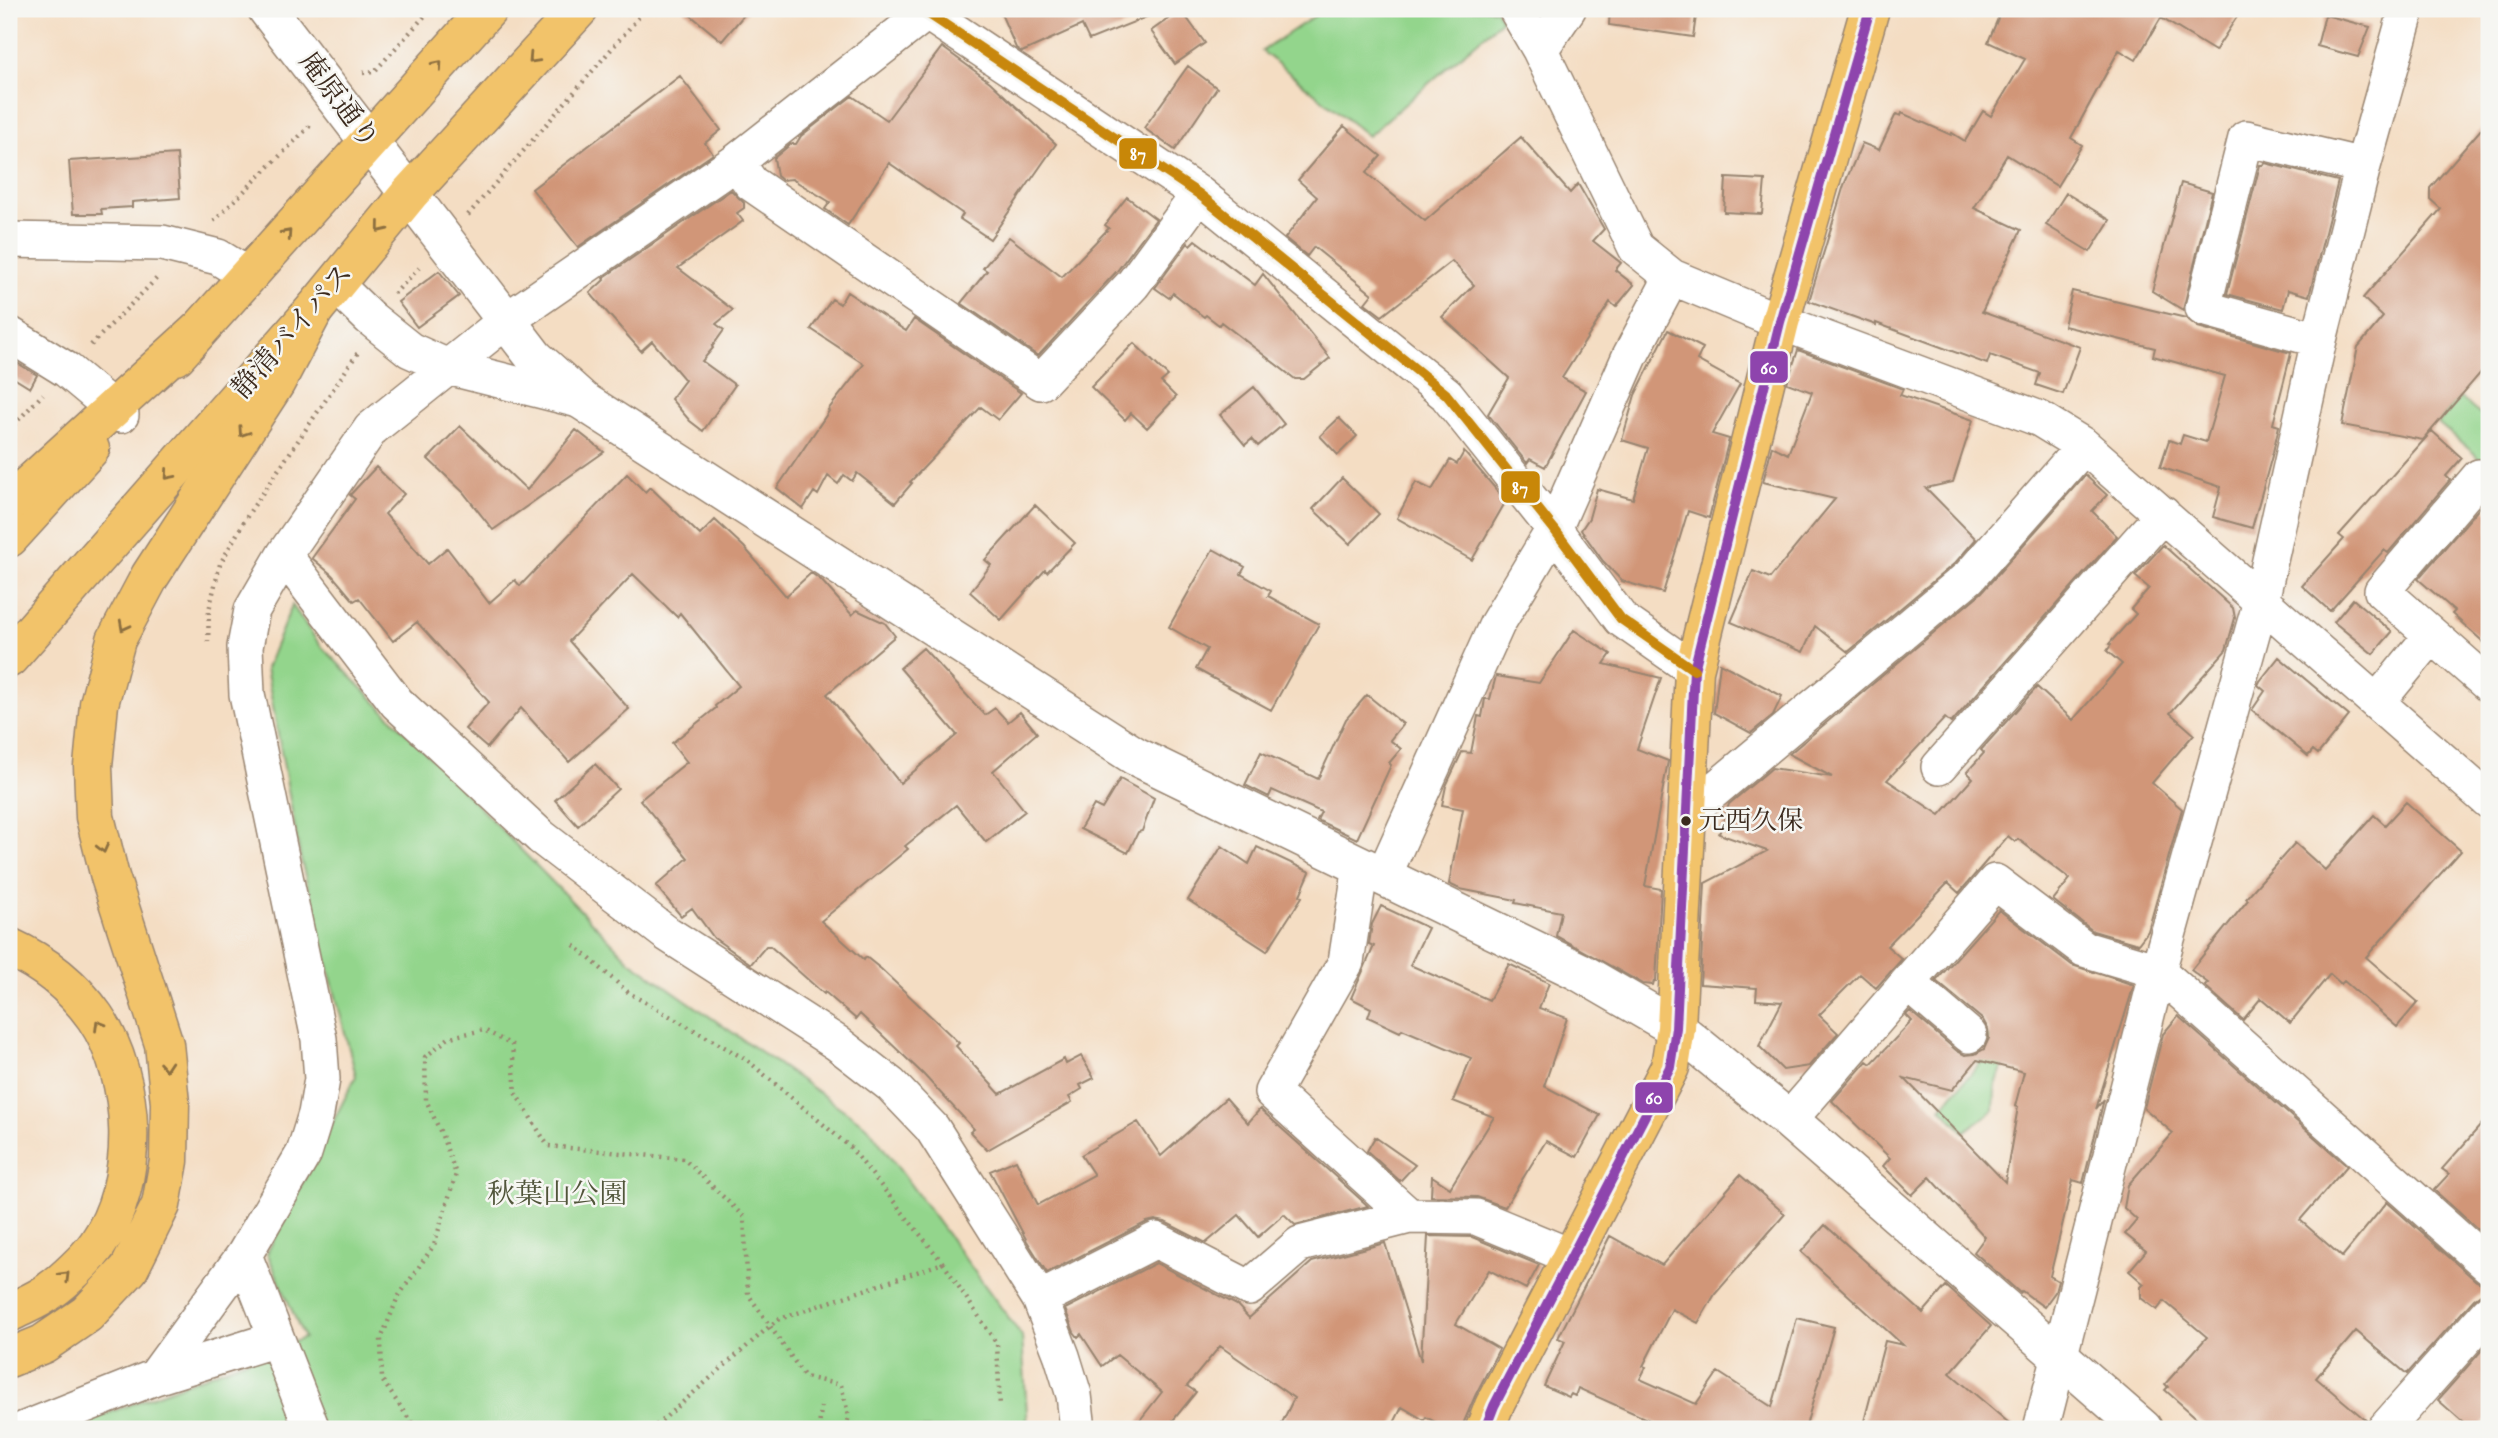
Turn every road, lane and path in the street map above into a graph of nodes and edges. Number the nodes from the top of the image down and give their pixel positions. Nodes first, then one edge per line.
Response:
1 (267, 9) edge
2 (432, 9) edge
3 (488, 9) edge
4 (579, 9) edge
5 (646, 9) edge
6 (1516, 9) edge
7 (1568, 9) edge
8 (1870, 9) edge
9 (2407, 9) edge
10 (928, 10) edge
11 (1540, 50) junction
12 (329, 90) junction
13 (369, 143) junction
14 (736, 163) junction
15 (2363, 166) junction
16 (410, 193) junction
17 (1199, 194) junction
18 (9, 240) edge
19 (446, 241) junction
20 (186, 248) junction
21 (249, 276) junction
22 (1672, 277) junction
23 (325, 297) junction
24 (370, 318) junction
25 (507, 320) junction
26 (1780, 322) junction
27 (9, 334) edge
28 (2319, 340) junction
29 (448, 367) junction
30 (67, 370) junction
31 (583, 401) junction
32 (118, 411) junction
33 (9, 430) edge
34 (2084, 446) junction
35 (2489, 486) edge
36 (9, 503) edge
37 (2163, 514) junction
38 (1555, 529) junction
39 (9, 538) edge
40 (284, 555) junction
41 (2261, 601) junction
42 (2432, 635) junction
43 (208, 648) dead end
44 (9, 657) edge
45 (1694, 670) junction
46 (2489, 685) edge
47 (2377, 702) junction
48 (1939, 767) dead end
49 (2489, 801) edge
50 (1687, 813) junction
51 (1372, 872) junction
52 (574, 945) dead end
53 (9, 947) edge
54 (2158, 971) junction
55 (1908, 983) junction
56 (1676, 1028) junction
57 (1969, 1035) dead end
58 (1789, 1120) junction
59 (1409, 1216) junction
60 (244, 1255) junction
61 (1570, 1256) junction
62 (943, 1263) junction
63 (2489, 1266) edge
64 (1040, 1299) junction
65 (2489, 1312) edge
66 (9, 1313) edge
67 (770, 1327) junction
68 (276, 1339) junction
69 (2059, 1356) junction
70 (9, 1358) edge
71 (155, 1377) junction
72 (821, 1407) dead end
73 (1000, 1407) dead end
74 (24, 1429) edge
75 (312, 1429) edge
76 (416, 1429) edge
77 (652, 1429) edge
78 (819, 1429) edge
79 (845, 1429) edge
80 (1078, 1429) edge
81 (1485, 1429) edge
82 (2041, 1429) edge
83 (2143, 1429) edge
84 (2385, 1429) edge

1 - 12 street, 庵原通り
2 - 12 path
13 -> 3 main road
4 -> 16 main road, 静清バイパス
5 - 19 path
6 - 11 street
7 - 11 street
8 - 26 main road
9 - 15 street
10 - 14 street
10 - 17 street
11 - 22 street
12 - 13 street, 庵原通り
12 - 20 path
13 - 16 street, 庵原通り
21 -> 13 main road
14 - 17 street
14 - 25 street
15 - 28 street
15 - 28 street
16 - 19 street, 庵原通り
16 -> 23 main road, 静清バイパス
17 - 38 street
18 - 20 street
19 - 24 path
19 - 25 street, 庵原通り
20 - 21 street
20 - 30 path
21 - 32 main road
22 - 26 street
22 - 38 street
23 - 24 street
23 -> 44 main road, 静清バイパス
23 -> 70 main road
24 - 29 street
24 - 43 path
25 - 29 street
25 - 31 street, 庵原通り
26 - 34 street
26 - 45 main road
27 - 30 street
28 - 41 street
29 - 31 street
29 - 40 street
30 - 32 street
30 - 33 path
31 - 51 street, 庵原通り
32 - 36 main road
32 - 39 main road
34 - 37 street
34 - 50 street
35 - 42 street
37 - 41 street
37 - 48 street
38 - 45 street
38 - 51 street
40 - 60 street
40 - 64 street
41 - 47 street
41 - 54 street
42 - 46 street
42 - 47 street
45 - 50 main road
47 - 49 street
50 - 56 main road
51 - 56 street, 庵原通り
51 - 59 street
52 - 62 path
66 -> 53 main road
54 - 55 street
54 - 63 street
54 - 69 street
55 - 57 street
55 - 58 street
56 - 58 street, 庵原通り
56 - 61 main road
58 - 69 street, 庵原通り
59 - 61 street
59 - 64 street
60 - 68 street
60 - 71 street
61 - 81 main road
62 - 67 path
62 - 73 path
64 - 80 street
65 - 84 street
67 - 76 path
67 - 77 path
67 - 79 path
68 - 71 street
68 - 75 street
69 - 82 street
69 - 83 street, 庵原通り
71 - 74 street
72 - 78 path

